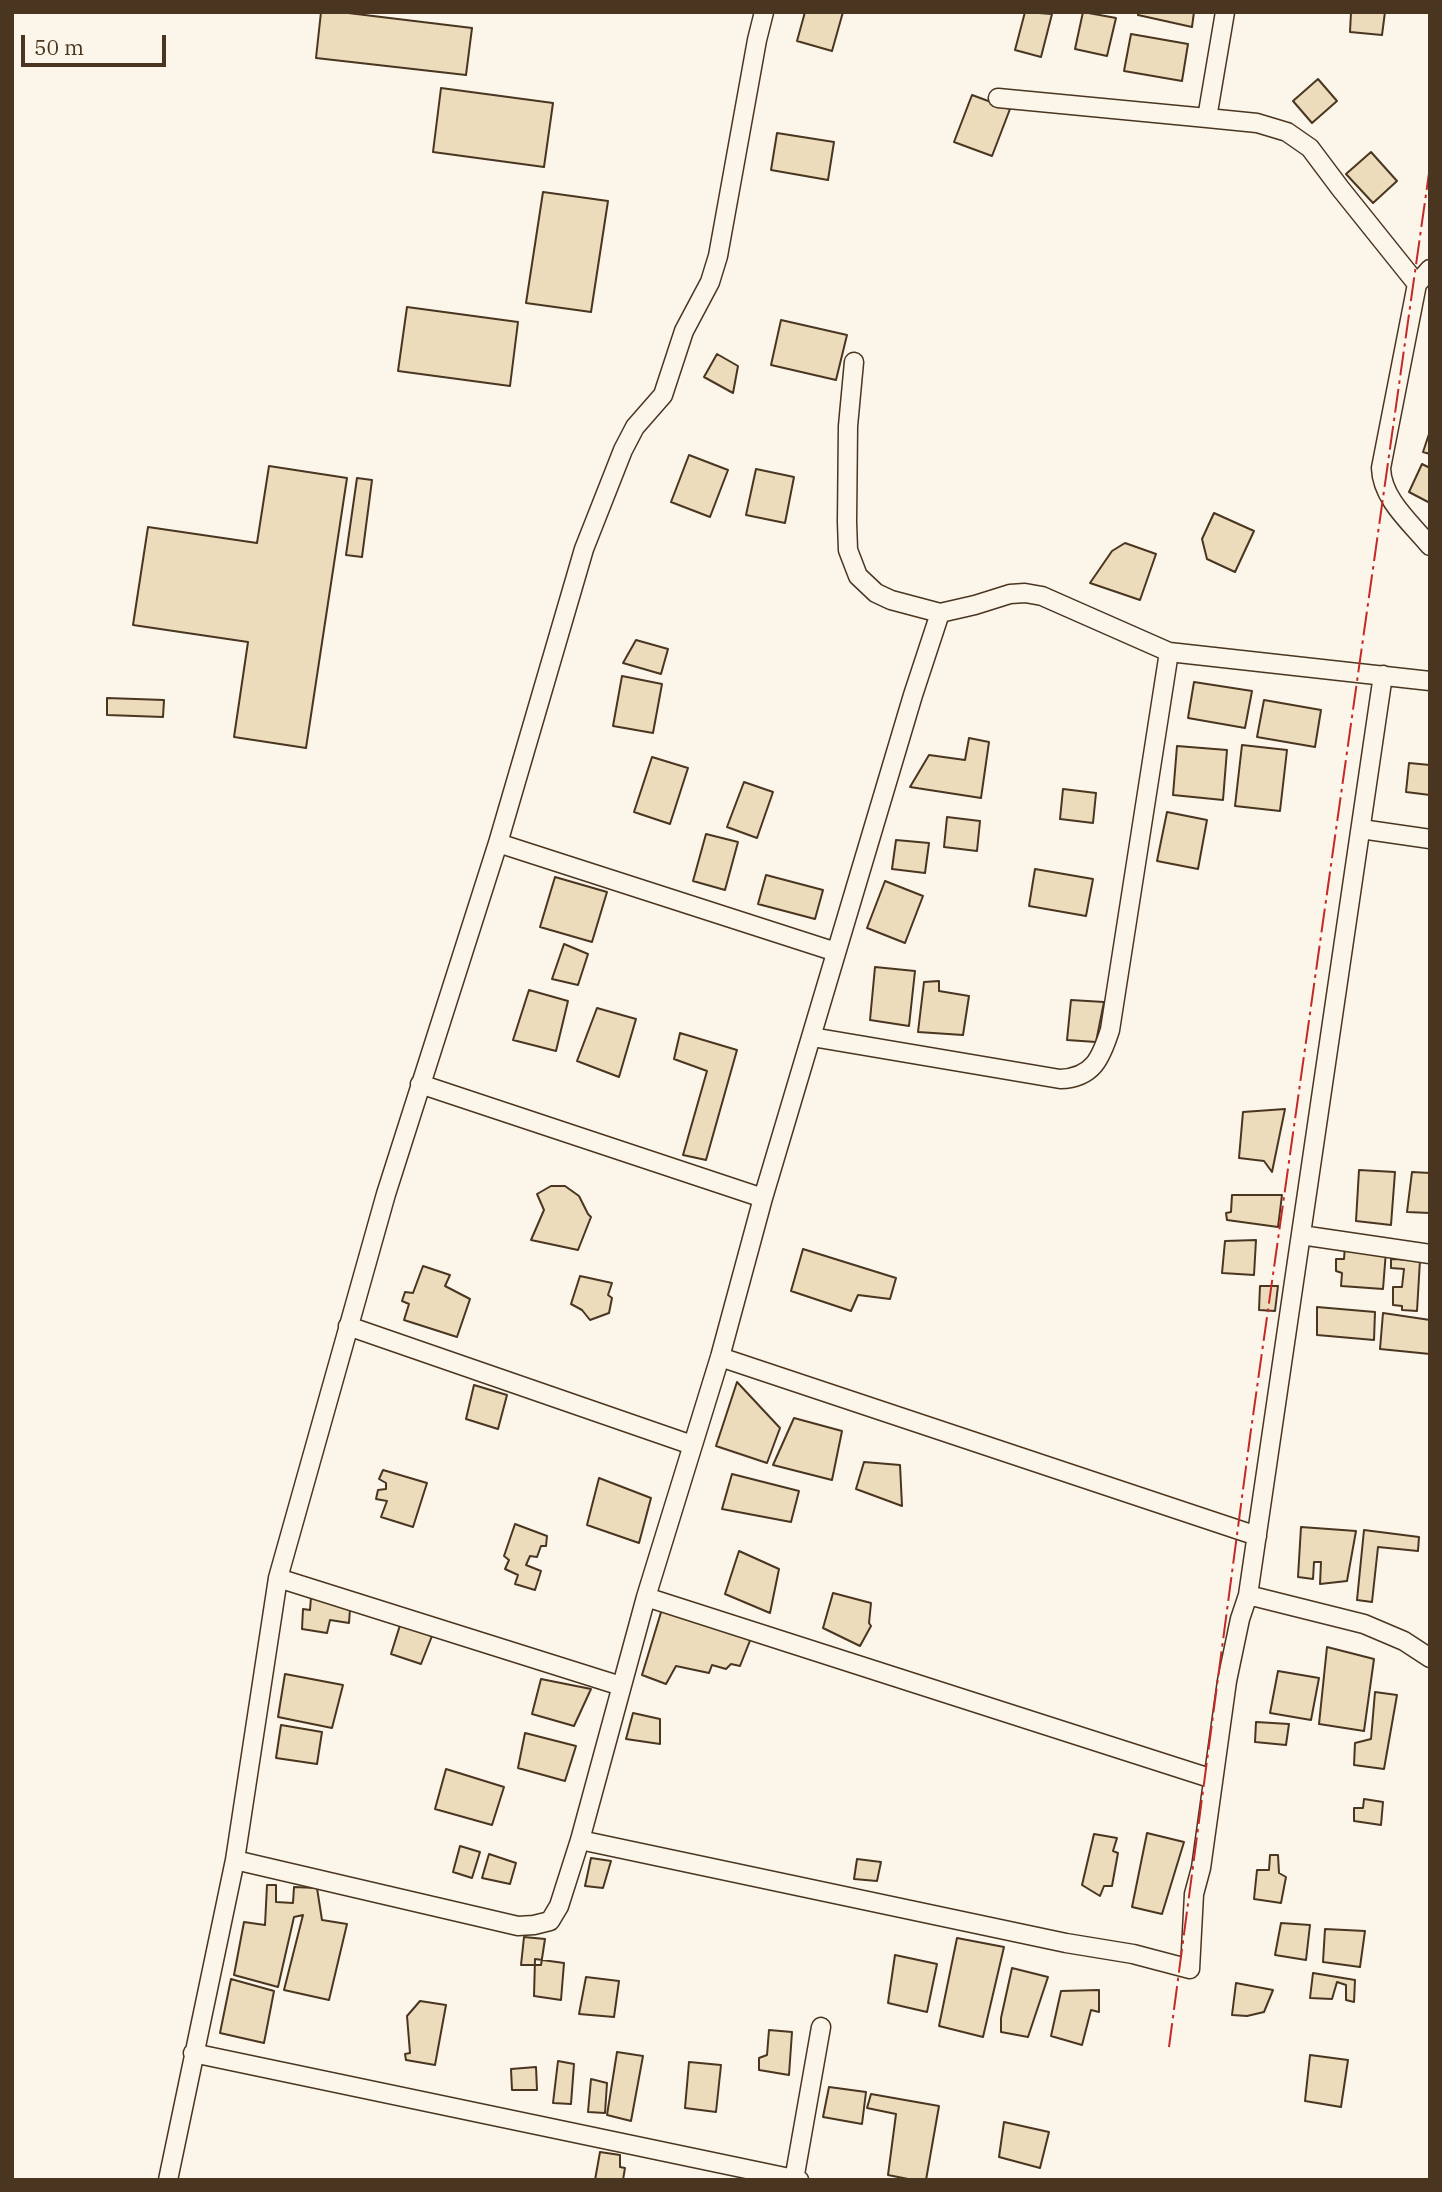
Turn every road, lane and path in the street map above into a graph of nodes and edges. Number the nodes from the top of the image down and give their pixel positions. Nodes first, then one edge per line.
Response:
1 (764, 12) edge
2 (1226, 12) edge
3 (998, 98) dead end
4 (1207, 118) junction
5 (1430, 270) edge
6 (1416, 284) junction
7 (854, 362) dead end
8 (1430, 545) edge
9 (940, 613) junction
10 (1169, 652) junction
11 (1383, 675) junction
12 (1430, 681) edge
13 (1361, 829) junction
14 (1430, 839) edge
15 (498, 844) junction
16 (836, 952) junction
17 (812, 1037) junction
18 (420, 1084) junction
19 (763, 1198) junction
20 (1301, 1235) junction
21 (1430, 1254) edge
22 (348, 1326) junction
23 (720, 1357) junction
24 (692, 1445) junction
25 (1257, 1536) junction
26 (278, 1578) junction
27 (1248, 1595) junction
28 (646, 1597) junction
29 (1430, 1658) edge
30 (621, 1686) junction
31 (1213, 1779) junction
32 (580, 1840) junction
33 (235, 1860) junction
34 (821, 2027) dead end
35 (193, 2053) junction
36 (796, 2179) edge
37 (168, 2180) edge

1 - 15 street
2 - 4 street
3 - 4 street
4 - 6 street
5 - 6 street
6 - 8 street
7 - 9 street
9 - 10 street
9 - 16 street
10 - 11 street
10 - 17 street
11 - 12 street
11 - 13 street
13 - 14 street
13 - 20 street
15 - 16 street
15 - 18 street
16 - 17 street
17 - 19 street
18 - 19 street
18 - 22 street
19 - 23 street
20 - 21 street
20 - 25 street
22 - 24 street
22 - 26 street
23 - 24 street
23 - 25 street
24 - 28 street
25 - 27 street
26 - 30 street
26 - 33 street
27 - 29 street
27 - 31 street
28 - 30 street
28 - 31 street
30 - 32 street
31 - 32 street
32 - 33 street
33 - 35 street
34 - 36 street
35 - 36 street
35 - 37 street

